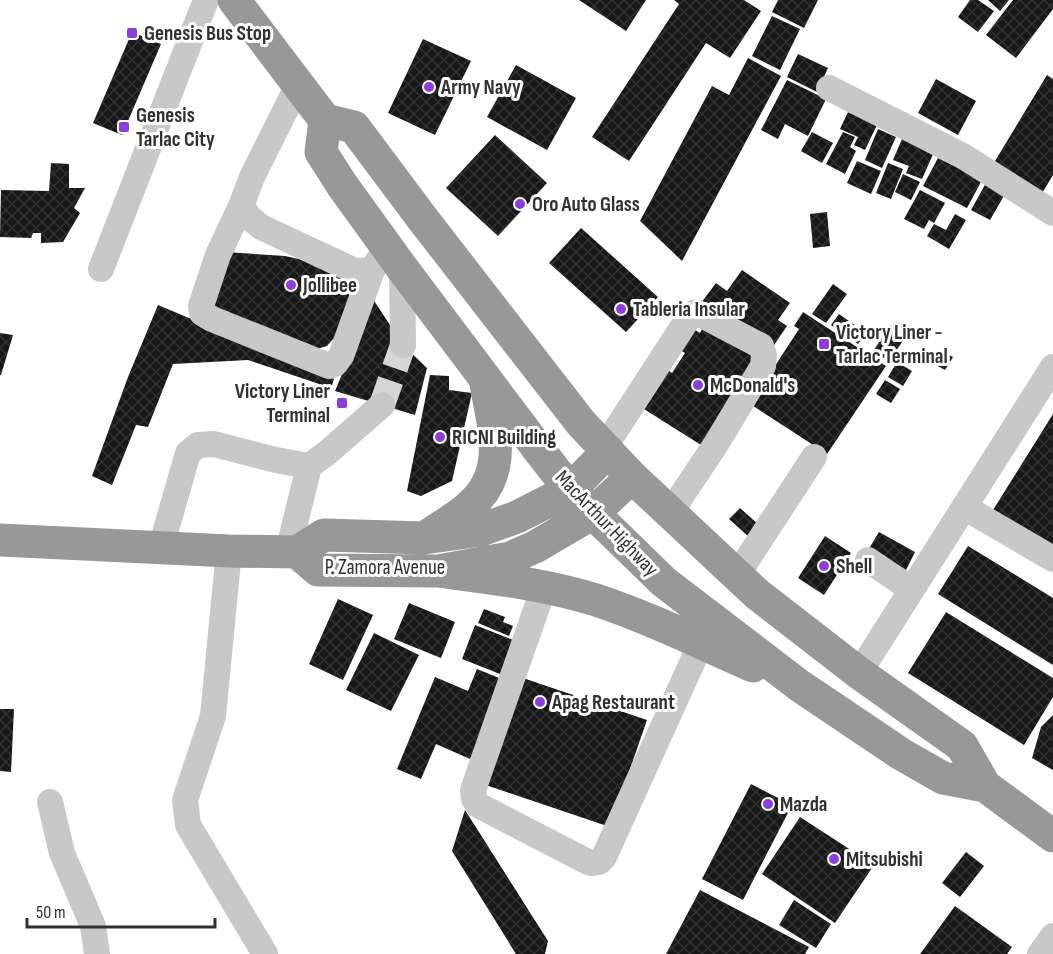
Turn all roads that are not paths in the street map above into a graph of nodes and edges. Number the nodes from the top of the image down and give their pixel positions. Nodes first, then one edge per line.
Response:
1 (206, 0) edge
2 (234, 0) edge
3 (298, 85) junction
4 (829, 88) dead end
5 (325, 120) junction
6 (241, 206) junction
7 (1053, 213) edge
8 (387, 261) junction
9 (101, 269) dead end
10 (403, 345) tunnel mouth
11 (1053, 367) edge
12 (485, 378) junction
13 (382, 405) tunnel mouth
14 (606, 449) junction
15 (814, 457) dead end
16 (309, 466) junction
17 (632, 477) junction
18 (570, 490) junction
19 (964, 507) junction
20 (593, 513) junction
21 (670, 513) junction
22 (424, 538) junction
23 (0, 540) edge
24 (161, 547) junction
25 (229, 551) junction
26 (292, 552) junction
27 (1053, 559) edge
28 (868, 560) dead end
29 (438, 571) junction
30 (737, 575) junction
31 (544, 587) junction
32 (911, 589) junction
33 (701, 643) junction
34 (859, 673) junction
35 (800, 686) junction
36 (985, 786) junction
37 (50, 802) dead end
38 (1053, 836) edge
39 (1053, 936) edge
40 (97, 954) edge
41 (265, 954) edge
42 (1040, 954) edge

1 - 9 street
2 - 3 highway
3 - 5 highway
3 - 6 street
4 - 7 street
5 - 8 highway, MacArthur Highway
5 - 14 highway, MacArthur Highway
6 - 8 street
6 - 8 street
8 - 10 street
8 - 12 highway, MacArthur Highway
11 - 19 street
12 - 18 highway, MacArthur Highway
12 - 22 highway
13 - 16 street
14 - 17 highway, MacArthur Highway
14 - 18 highway, P. Zamora Avenue
14 - 21 street
15 - 30 street
16 - 24 street
16 - 26 street
17 - 20 highway, P. Zamora Avenue
17 - 21 highway, MacArthur Highway
18 - 20 highway, MacArthur Highway
18 - 22 highway, P. Zamora Avenue
19 - 27 street
19 - 32 street
20 - 29 highway, P. Zamora Avenue
20 - 35 highway, MacArthur Highway
21 - 30 highway, MacArthur Highway
22 - 26 highway, P. Zamora Avenue
23 - 24 highway
24 - 25 highway
25 - 26 highway
25 - 41 street
26 - 29 highway, P. Zamora Avenue
28 - 32 street
29 - 31 highway
30 - 34 highway, MacArthur Highway
31 - 33 highway
31 - 33 street
32 - 34 street
33 - 35 highway
34 - 36 highway, MacArthur Highway
35 - 36 highway, MacArthur Highway
36 - 38 highway, MacArthur Highway
37 - 40 street
39 - 42 street

